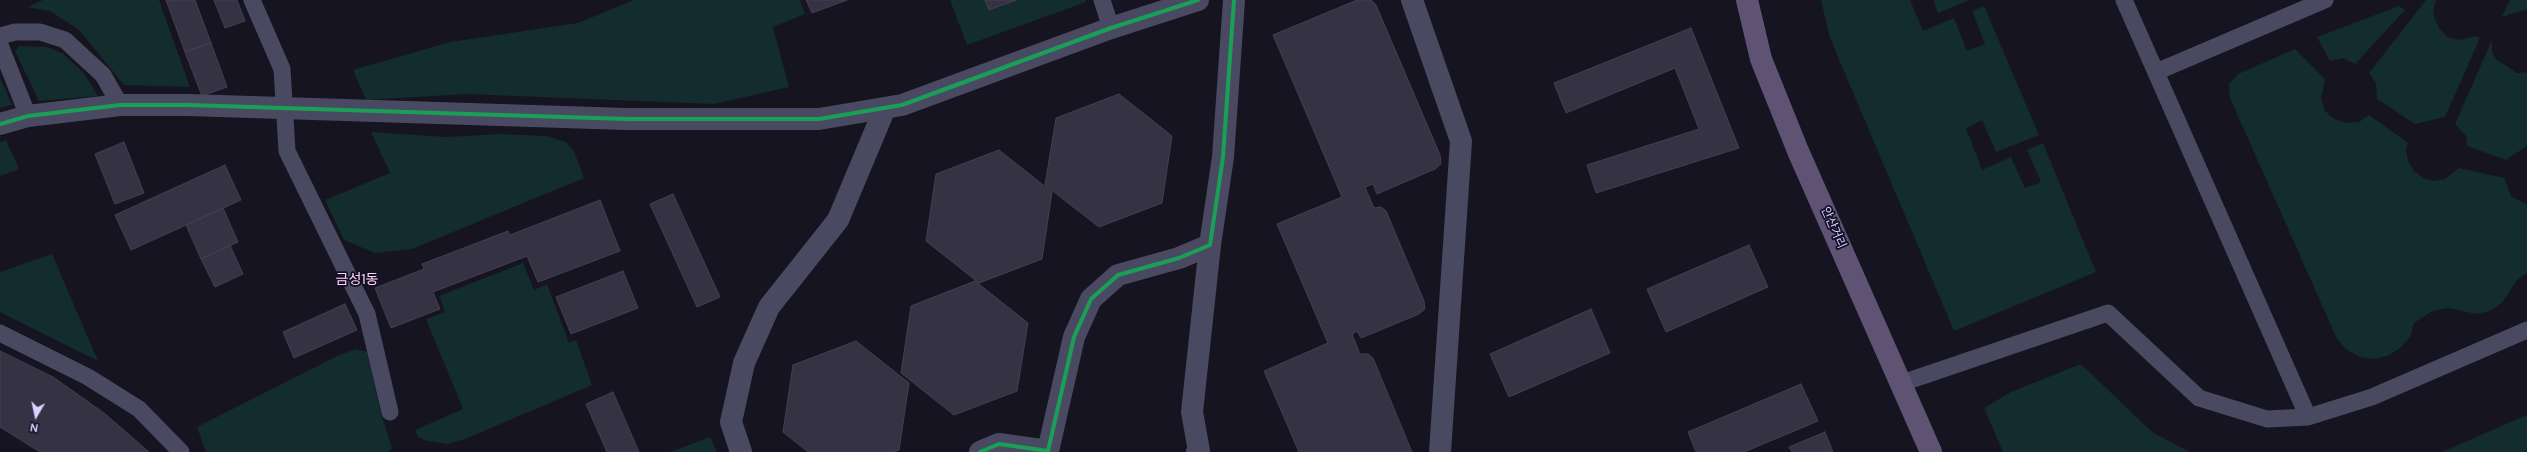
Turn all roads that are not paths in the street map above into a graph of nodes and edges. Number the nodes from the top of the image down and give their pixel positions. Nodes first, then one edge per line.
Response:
1 (252, 0) edge
2 (1102, 0) edge
3 (1198, 0) edge
4 (1234, 0) edge
5 (1412, 0) edge
6 (1747, 0) edge
7 (2124, 0) edge
8 (2325, 0) edge
9 (1111, 28) junction
10 (0, 36) edge
11 (0, 45) edge
12 (2156, 72) junction
13 (120, 106) junction
14 (885, 108) junction
15 (285, 110) junction
16 (28, 116) junction
17 (0, 124) edge
18 (1210, 245) junction
19 (2527, 330) edge
20 (0, 333) edge
21 (1902, 383) junction
22 (390, 412) dead end
23 (2308, 417) junction
24 (181, 452) edge
25 (741, 452) edge
26 (980, 452) edge
27 (1048, 452) edge
28 (1197, 452) edge
29 (1440, 452) edge
30 (1931, 452) edge

1 - 15 lane
2 - 9 lane
3 - 9 street
4 - 18 street
5 - 29 street
6 - 21 main road, 안산거리
7 - 12 lane
8 - 12 lane
9 - 14 street
10 - 13 lane
11 - 16 lane
12 - 23 lane
13 - 15 street
13 - 16 street
14 - 15 street
14 - 25 street
15 - 22 lane
16 - 17 street
18 - 27 street
18 - 28 street
19 - 23 lane
20 - 24 lane
21 - 23 lane
21 - 30 main road, 안산거리
26 - 27 street

